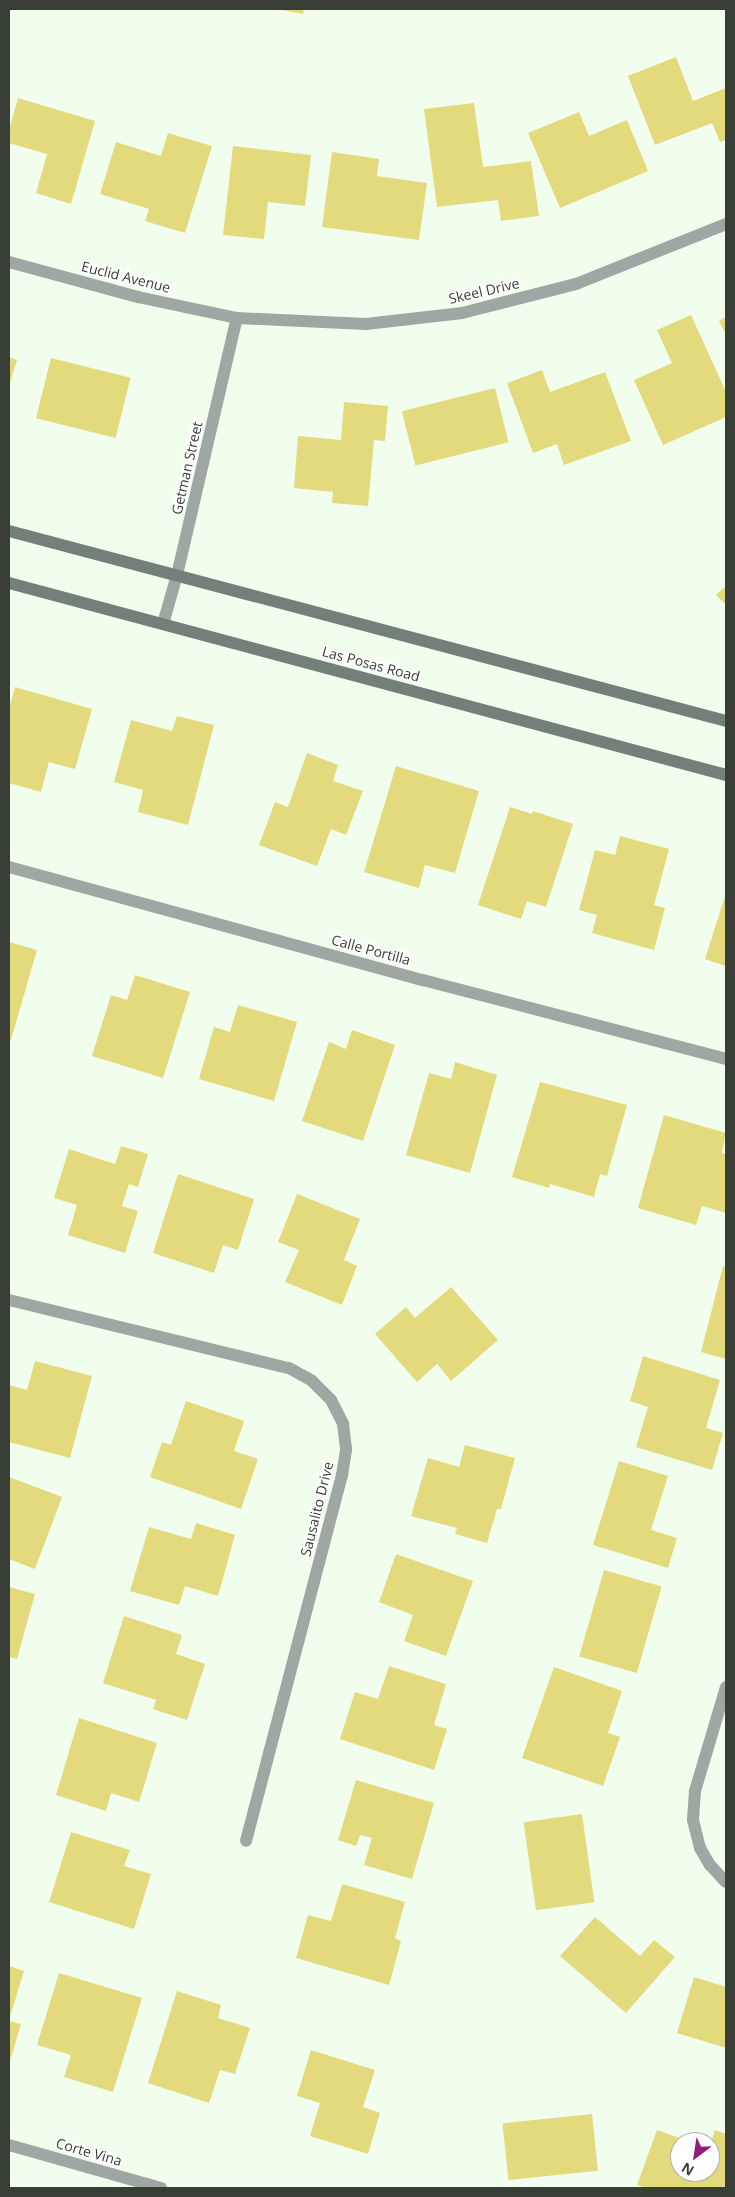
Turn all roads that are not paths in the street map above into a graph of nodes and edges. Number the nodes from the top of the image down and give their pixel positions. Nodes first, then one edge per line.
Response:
1 (726, 224) edge
2 (9, 262) edge
3 (237, 318) junction
4 (9, 531) edge
5 (177, 575) junction
6 (9, 583) edge
7 (163, 624) junction
8 (726, 721) edge
9 (726, 775) edge
10 (9, 867) edge
11 (726, 1059) edge
12 (9, 1300) edge
13 (726, 1687) edge
14 (246, 1841) dead end
15 (726, 1882) edge
16 (9, 2145) edge
17 (161, 2188) edge

1 - 3 street, Skeel Drive
2 - 3 street, Euclid Avenue
3 - 5 street, Getman Street
4 - 5 main road
5 - 7 street, Getman Street
5 - 8 main road
6 - 7 main road, Las Posas Road
7 - 9 main road, Las Posas Road
10 - 11 street, Calle Portilla
12 - 14 street, Sausalito Drive
13 - 15 street
16 - 17 street, Corte Vina

